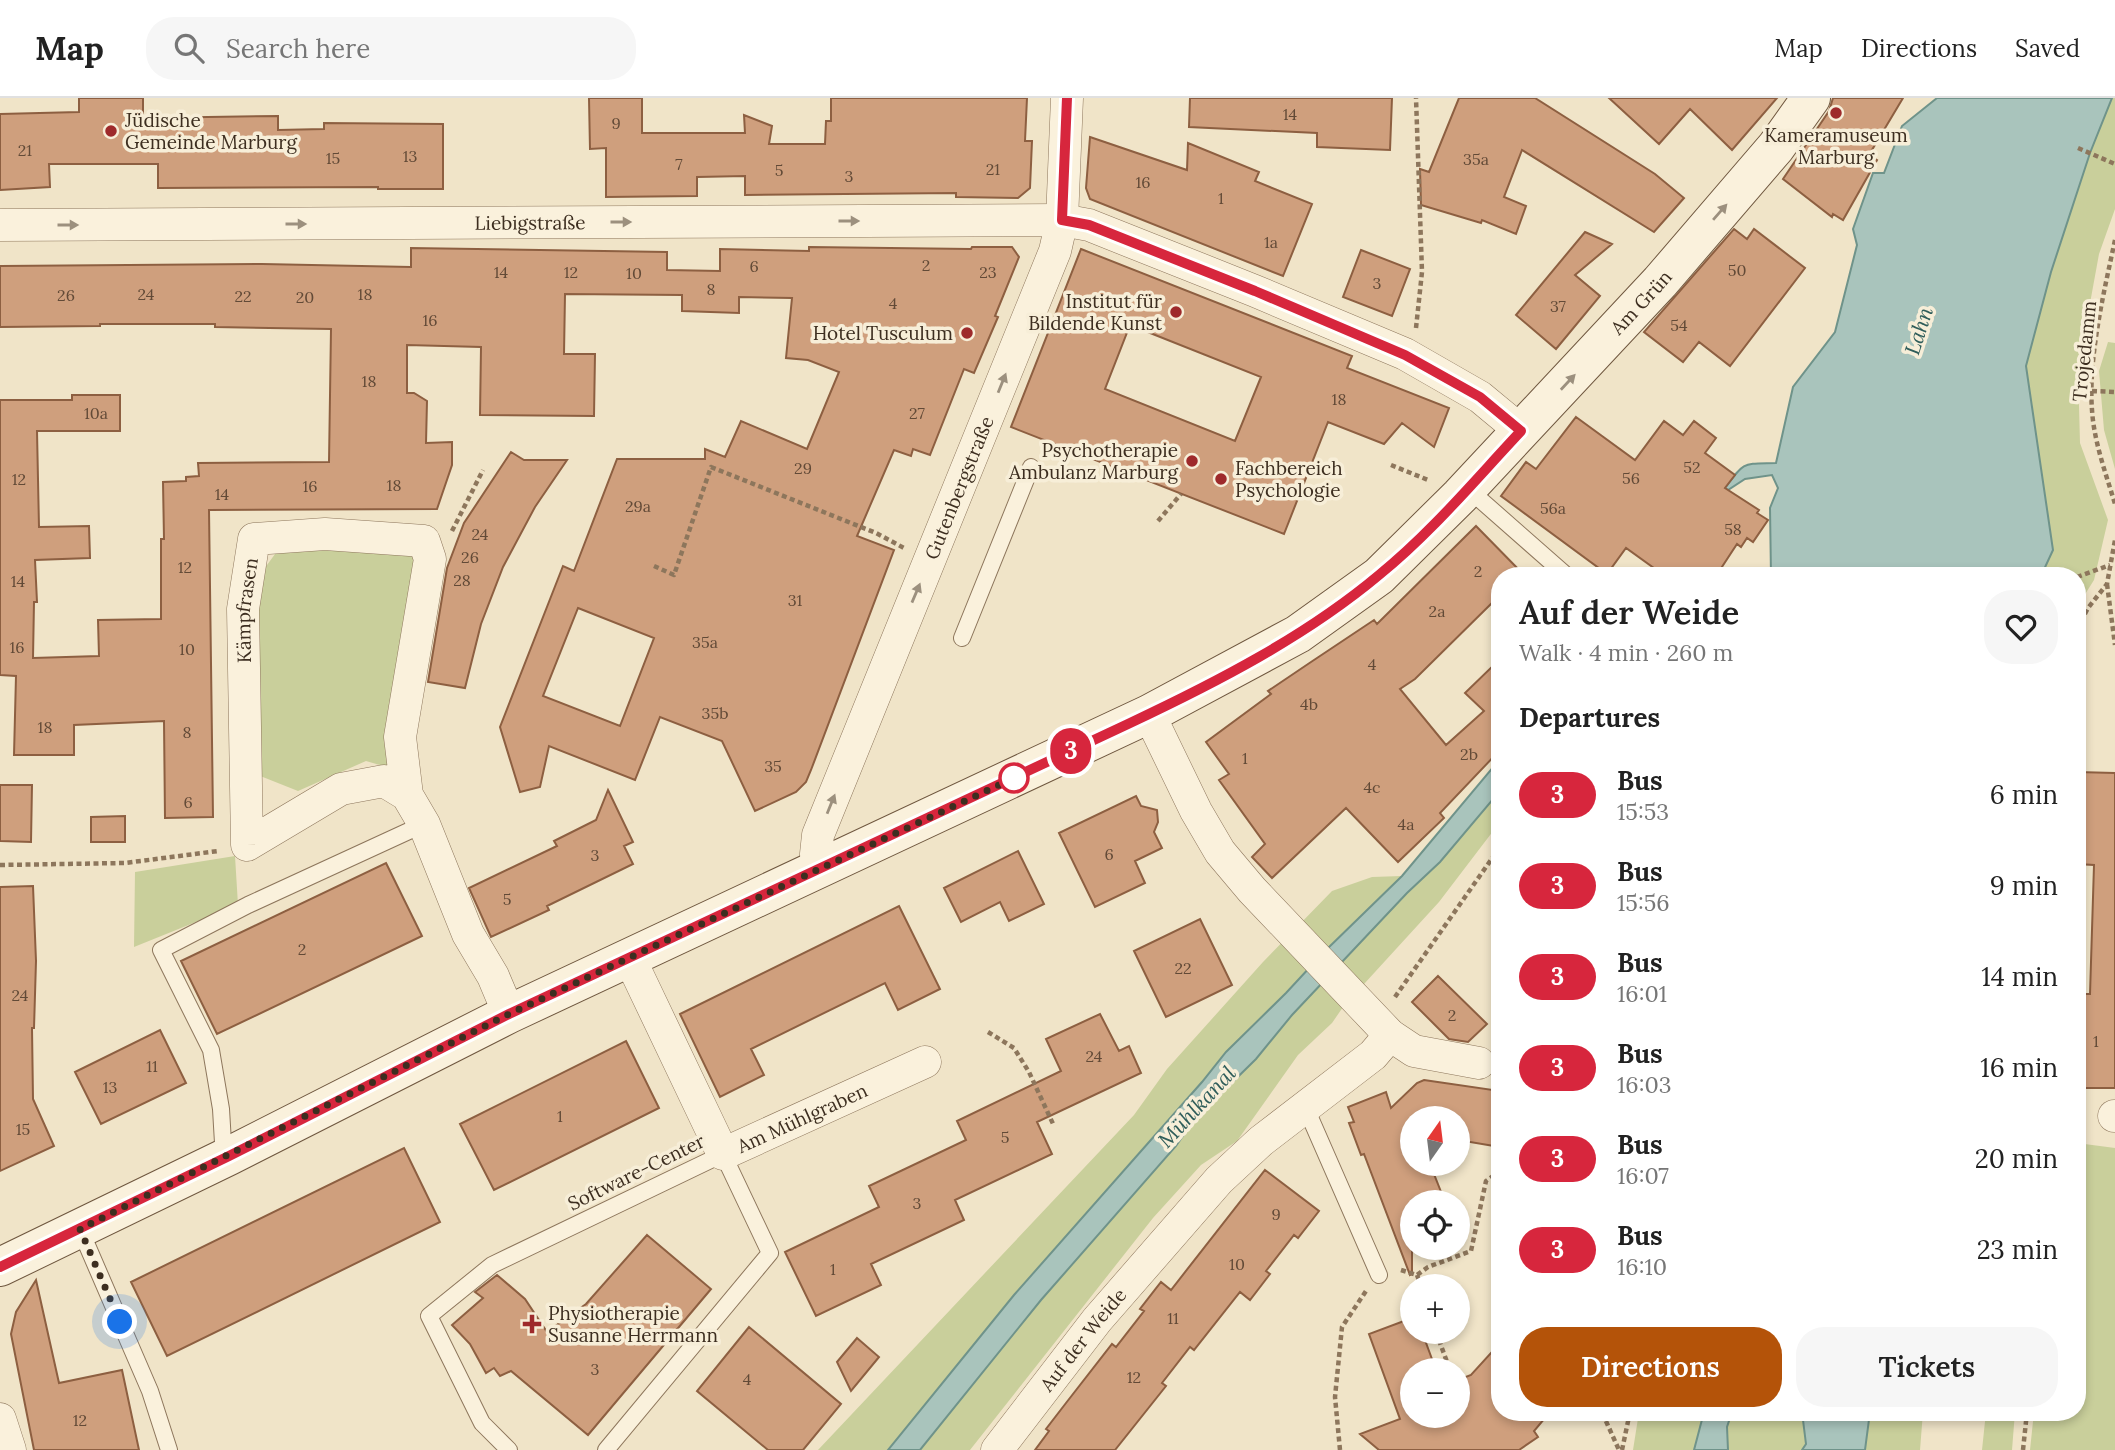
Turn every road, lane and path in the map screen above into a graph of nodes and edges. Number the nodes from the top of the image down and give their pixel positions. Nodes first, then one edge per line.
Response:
1 (1067, 98) edge
2 (1416, 98) edge
3 (1811, 98) edge
4 (2078, 148) dead end
5 (2115, 164) edge
6 (1062, 220) junction
7 (0, 225) edge
8 (2115, 240) edge
9 (1405, 355) junction
10 (2092, 391) junction
11 (2115, 392) edge
12 (1521, 431) junction
13 (1031, 467) dead end
14 (483, 470) dead end
15 (1464, 492) junction
16 (1181, 494) dead end
17 (2115, 504) edge
18 (1158, 521) dead end
19 (2115, 540) edge
20 (2114, 548) edge
21 (430, 559) junction
22 (930, 560) junction
23 (2110, 565) junction
24 (654, 566) dead end
25 (1556, 567) edge
26 (2086, 574) edge
27 (2107, 583) junction
28 (2086, 612) edge
29 (962, 638) dead end
30 (2115, 645) edge
31 (1149, 714) junction
32 (407, 795) junction
33 (424, 824) junction
34 (247, 845) junction
35 (1491, 860) edge
36 (0, 865) edge
37 (817, 870) junction
38 (629, 959) junction
39 (509, 1014) junction
40 (1376, 1020) junction
41 (988, 1032) dead end
42 (925, 1062) dead end
43 (1490, 1064) edge
44 (1306, 1106) junction
45 (1054, 1126) dead end
46 (723, 1154) junction
47 (229, 1156) junction
48 (1491, 1177) edge
49 (80, 1229) junction
50 (0, 1267) edge
51 (1414, 1274) edge
52 (1418, 1274) edge
53 (1379, 1275) junction
54 (0, 1419) edge
55 (1606, 1421) edge
56 (1628, 1421) edge
57 (2026, 1421) edge
58 (10, 1450) edge
59 (169, 1450) edge
60 (509, 1450) edge
61 (606, 1450) edge
62 (998, 1450) edge
63 (1340, 1450) edge
64 (1620, 1450) edge
65 (2023, 1450) edge

1 - 6 street, Gutenbergstraße
2 - 9 path
12 -> 3 street, Am Grün
4 - 5 path
7 -> 6 street, Liebigstraße
6 - 9 street, Liebigstraße
22 -> 6 street, Gutenbergstraße
8 - 10 path, Trojedamm
9 - 12 street, Liebigstraße
10 - 11 path
10 - 17 path, Trojedamm
12 - 15 street, Am Grün
13 - 29 lane
14 - 21 path
15 - 25 lane
15 - 31 street, Am Grün
16 - 18 path
19 - 20 path
20 - 23 path
21 - 32 street
21 - 34 street, Kämpfrasen
22 - 24 path
37 -> 22 street, Gutenbergstraße
23 - 26 path
23 - 27 path
27 - 28 path
27 - 30 path
31 - 37 street, Am Grün
31 - 40 street
32 - 33 street
32 - 34 street
33 - 39 street
33 - 47 lane
34 - 36 path
35 - 40 path
37 - 38 street, Am Grün
38 - 39 street, Am Grün
38 - 46 street, Am Mühlgraben
39 - 47 street, Am Grün
40 - 43 street
40 - 44 street, Auf der Weide
41 - 45 path
42 - 46 street, Am Mühlgraben
44 - 53 lane
44 - 62 street, Auf der Weide
46 - 60 lane, Software-Center
46 - 61 lane, Software-Center
47 - 49 street, Am Grün
48 - 52 path
49 - 50 street, Am Grün
49 - 59 lane
51 - 53 path
53 - 63 path
54 - 58 street
55 - 64 path
56 - 64 path
57 - 65 path

